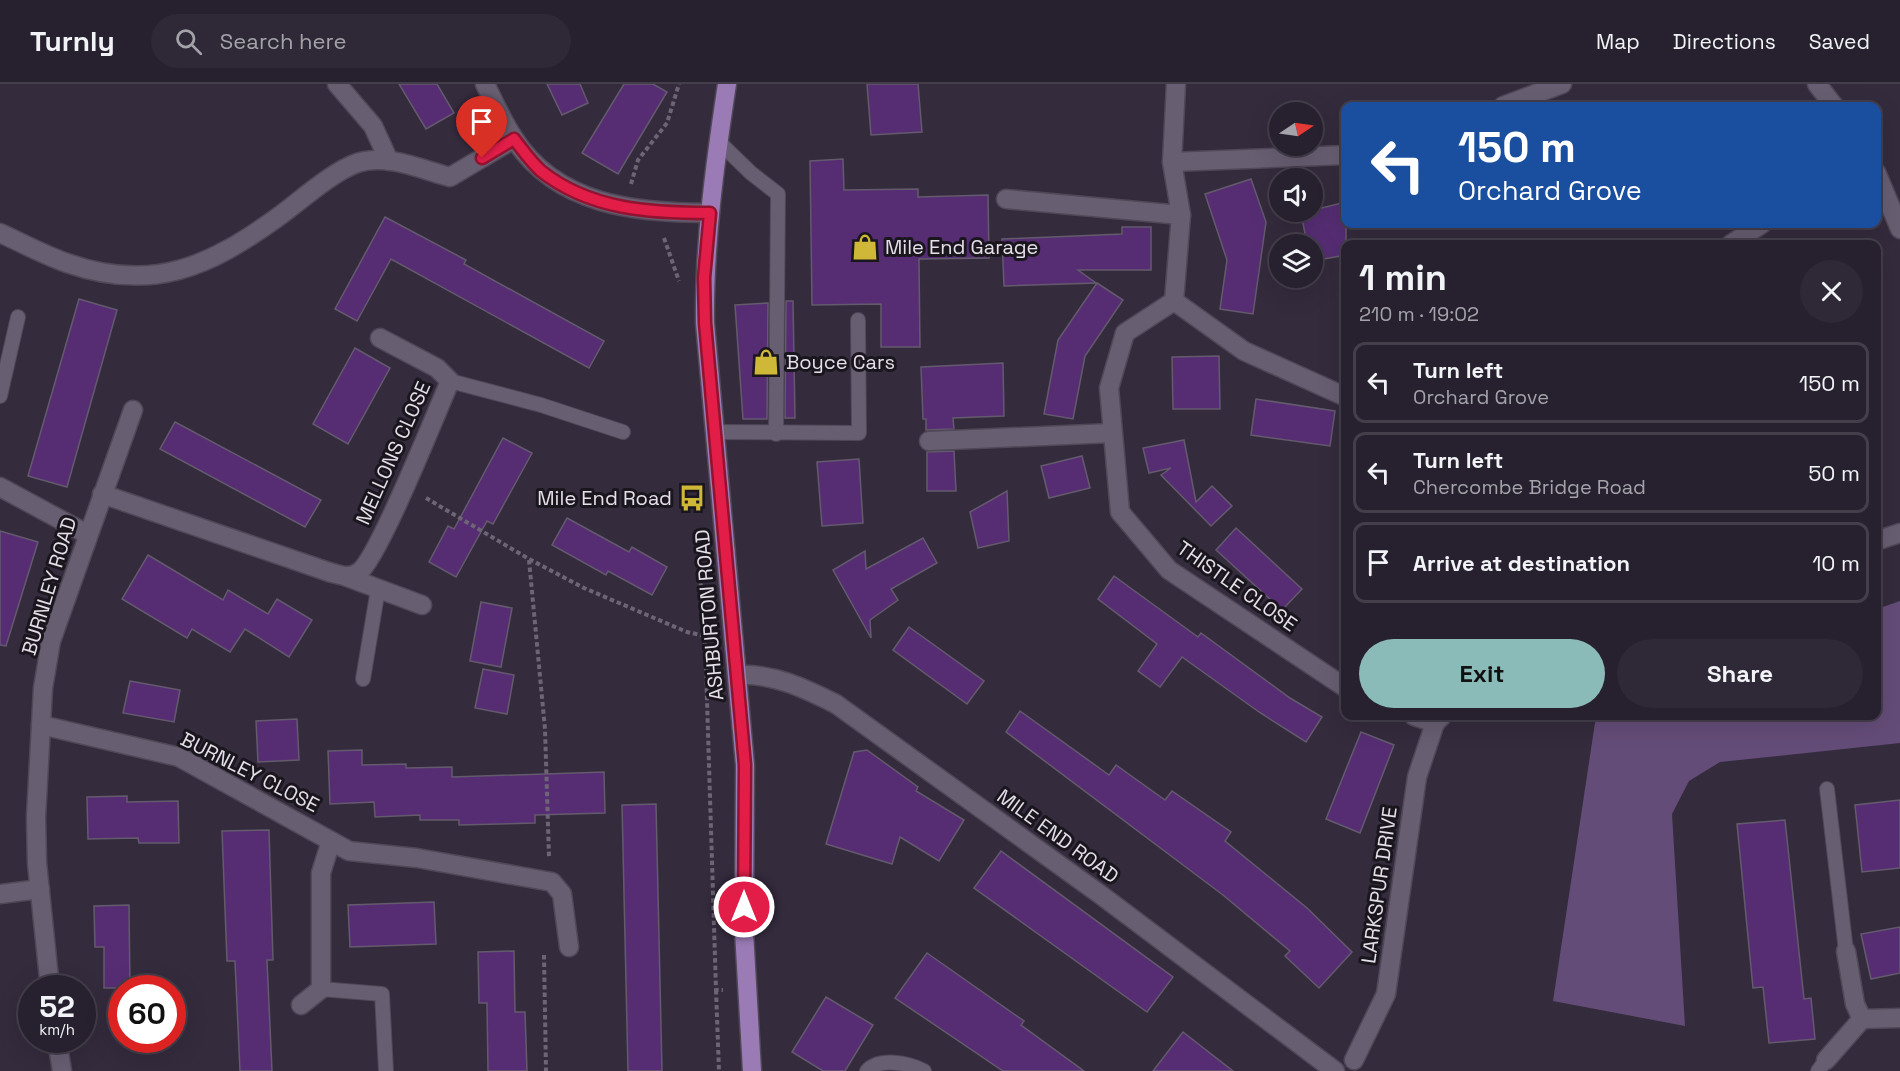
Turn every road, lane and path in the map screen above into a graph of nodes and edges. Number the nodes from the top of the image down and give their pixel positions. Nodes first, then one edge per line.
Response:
1 (337, 84) edge
2 (485, 84) edge
3 (679, 84) edge
4 (727, 84) edge
5 (1176, 84) edge
6 (1562, 84) edge
7 (1818, 84) edge
8 (1514, 102) edge
9 (1831, 102) edge
10 (514, 139) junction
11 (718, 141) junction
12 (1341, 155) edge
13 (389, 161) junction
14 (1172, 162) junction
15 (1881, 184) edge
16 (1006, 199) dead end
17 (625, 209) junction
18 (710, 213) junction
19 (1181, 215) junction
20 (1756, 228) edge
21 (1900, 229) edge
22 (0, 233) edge
23 (654, 236) dead end
24 (1737, 240) edge
25 (679, 290) dead end
26 (1174, 301) junction
27 (18, 317) dead end
28 (858, 320) dead end
29 (380, 338) dead end
30 (450, 381) junction
31 (1341, 395) edge
32 (0, 396) edge
33 (133, 410) dead end
34 (624, 432) dead end
35 (714, 432) junction
36 (1112, 433) junction
37 (776, 434) junction
38 (929, 441) dead end
39 (405, 485) junction
40 (0, 487) edge
41 (102, 494) junction
42 (1900, 533) edge
43 (87, 534) junction
44 (1881, 539) edge
45 (529, 559) junction
46 (699, 568) dead end
47 (347, 577) junction
48 (378, 589) junction
49 (422, 604) dead end
50 (705, 636) junction
51 (737, 675) junction
52 (363, 679) dead end
53 (1341, 685) edge
54 (1439, 720) edge
55 (41, 725) junction
56 (1827, 789) dead end
57 (331, 841) junction
58 (552, 882) junction
59 (40, 889) junction
60 (0, 894) edge
61 (567, 926) junction
62 (569, 947) dead end
63 (1846, 951) joint
64 (49, 975) edge
65 (747, 988) junction
66 (321, 989) junction
67 (716, 990) junction
68 (301, 1005) dead end
69 (1900, 1018) edge
70 (1862, 1019) junction
71 (59, 1053) edge
72 (1354, 1060) dead end
73 (1822, 1066) edge
74 (62, 1071) edge
75 (386, 1071) edge
76 (546, 1071) edge
77 (718, 1071) edge
78 (752, 1071) edge
79 (867, 1071) edge
80 (924, 1071) edge
81 (1335, 1071) edge

1 - 13 street
2 - 10 street
3 - 17 path
4 - 11 main road, ASHBURTON ROAD
5 - 14 street
6 - 8 street
7 - 9 street
10 - 13 street
10 - 17 street
11 - 18 main road, ASHBURTON ROAD
11 - 37 lane
12 - 14 street
13 - 22 street
14 - 19 street
15 - 21 street
16 - 19 street
17 - 18 street
18 - 35 main road, ASHBURTON ROAD
19 - 26 street
20 - 24 street
23 - 25 path
26 - 31 street
26 - 36 street, THISTLE CLOSE
27 - 32 lane
28 - 37 lane
29 - 30 street, MELLONS CLOSE
30 - 34 lane
30 - 39 street, MELLONS CLOSE
33 - 41 street, BURNLEY ROAD
35 - 37 lane
35 - 51 main road, ASHBURTON ROAD
36 - 38 street
36 - 53 street, THISTLE CLOSE
39 - 45 path
39 - 47 street, MELLONS CLOSE
40 - 43 street
41 - 43 street, BURNLEY ROAD
41 - 47 street
42 - 44 street
43 - 55 street, BURNLEY ROAD
45 - 50 path
45 - 58 path
46 - 50 path
47 - 48 street
48 - 49 street
48 - 52 lane
50 - 67 path
51 - 65 main road, ASHBURTON ROAD
51 - 81 street, MILE END ROAD
54 - 72 street, LARKSPUR DRIVE
55 - 57 street, BURNLEY CLOSE
55 - 59 street, BURNLEY ROAD
56 - 63 lane
57 - 58 street, BURNLEY CLOSE
57 - 66 street
58 - 61 street
59 - 60 street
59 - 64 street, BURNLEY ROAD
61 - 62 street
61 - 76 path
63 - 70 street
65 - 67 path
65 - 78 main road, ASHBURTON ROAD
66 - 68 street
66 - 75 lane
67 - 77 path
69 - 70 street
70 - 73 street
71 - 74 street
79 - 80 lane

